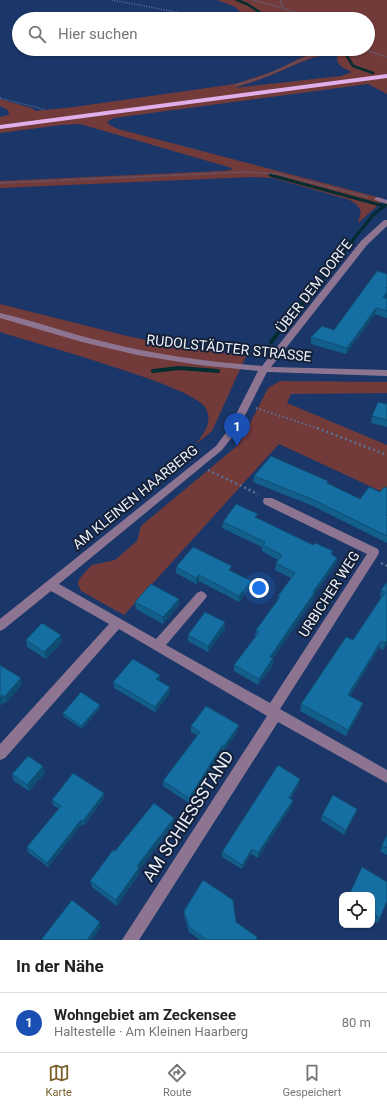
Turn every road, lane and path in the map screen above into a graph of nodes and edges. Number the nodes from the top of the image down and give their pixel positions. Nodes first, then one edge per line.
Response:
1 (112, 0) edge
2 (253, 0) edge
3 (281, 0) edge
4 (289, 10) junction
5 (176, 12) edge
6 (294, 12) edge
7 (375, 53) edge
8 (311, 56) edge
9 (387, 57) edge
10 (387, 76) edge
11 (232, 86) dead end
12 (0, 98) edge
13 (42, 113) dead end
14 (0, 127) edge
15 (0, 183) edge
16 (377, 199) joint
17 (387, 202) edge
18 (387, 222) edge
19 (0, 315) edge
20 (264, 369) junction
21 (387, 373) edge
22 (247, 405) junction
23 (387, 455) edge
24 (215, 473) dead end
25 (268, 501) joint
26 (51, 585) junction
27 (201, 596) dead end
28 (117, 623) junction
29 (0, 626) edge
30 (158, 646) junction
31 (273, 713) junction
32 (0, 754) edge
33 (387, 777) edge
34 (132, 939) edge

1 - 5 path
2 - 4 path
3 - 4 path
4 - 6 path
7 - 9 path
8 - 11 path
10 - 14 main road
12 - 13 path
15 - 16 path
16 - 17 street
18 - 20 street, ÜBER DEM DORFE
19 - 20 street, RUDOLSTÄDTER STRASSE
20 - 21 street, RUDOLSTÄDTER STRASSE
20 - 22 street, AM KLEINEN HAARBERG
22 - 23 path
22 - 26 street, AM KLEINEN HAARBERG
24 - 25 path
25 - 31 street, URBICHER WEG
26 - 28 street
26 - 29 street, AM KLEINEN HAARBERG
27 - 30 street
28 - 30 street
28 - 32 street
30 - 31 street
31 - 33 street
31 - 34 street, AM SCHIESSSTAND

